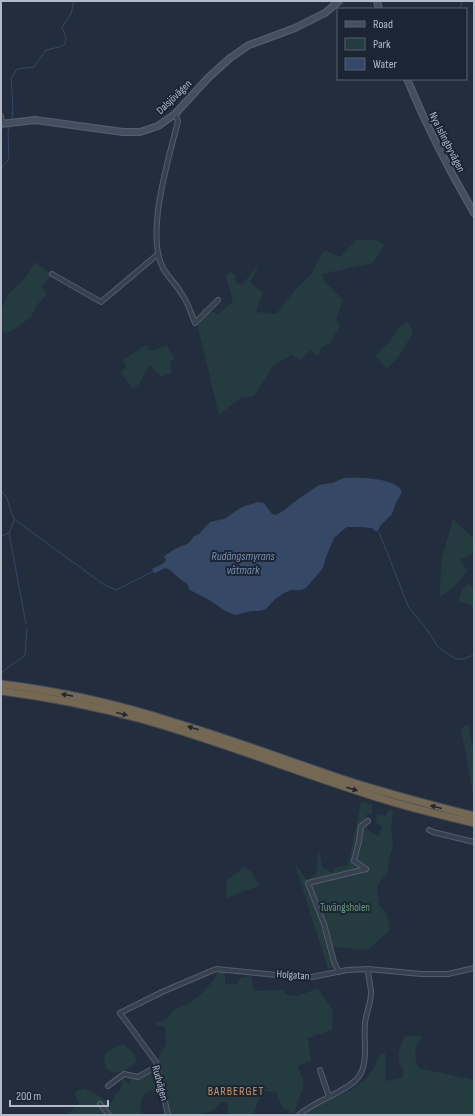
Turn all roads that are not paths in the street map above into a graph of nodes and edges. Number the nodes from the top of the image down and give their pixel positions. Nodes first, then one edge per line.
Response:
1 (338, 1) edge
2 (406, 80) edge
3 (175, 114) junction
4 (1, 116) edge
5 (1, 124) edge
6 (474, 213) edge
7 (158, 254) junction
8 (52, 274) dead end
9 (218, 300) dead end
10 (1, 684) edge
11 (1, 691) edge
12 (474, 816) edge
13 (368, 821) dead end
14 (474, 823) edge
15 (429, 830) dead end
16 (474, 842) edge
17 (474, 968) edge
18 (368, 969) junction
19 (339, 972) junction
20 (120, 1013) joint
21 (157, 1066) junction
22 (320, 1070) dead end
23 (108, 1086) dead end
24 (329, 1097) junction
25 (100, 1104) dead end
26 (109, 1115) edge
27 (168, 1115) edge
28 (299, 1115) edge

1 - 3 street, Dalsjövägen
2 - 6 street, Nya Islingbyvägen
3 - 5 street, Dalsjövägen
3 - 7 street
4 - 5 street
7 - 8 street
7 - 9 street
12 -> 10 highway
11 -> 14 highway
13 - 19 street
15 - 16 street
17 - 18 street, Holgatan
18 - 19 street, Holgatan
18 - 24 street
19 - 20 street, Holgatan
20 - 21 street, Rudvägen
21 - 23 street
21 - 27 street, Rudvägen
22 - 24 street
24 - 28 street
25 - 26 street

